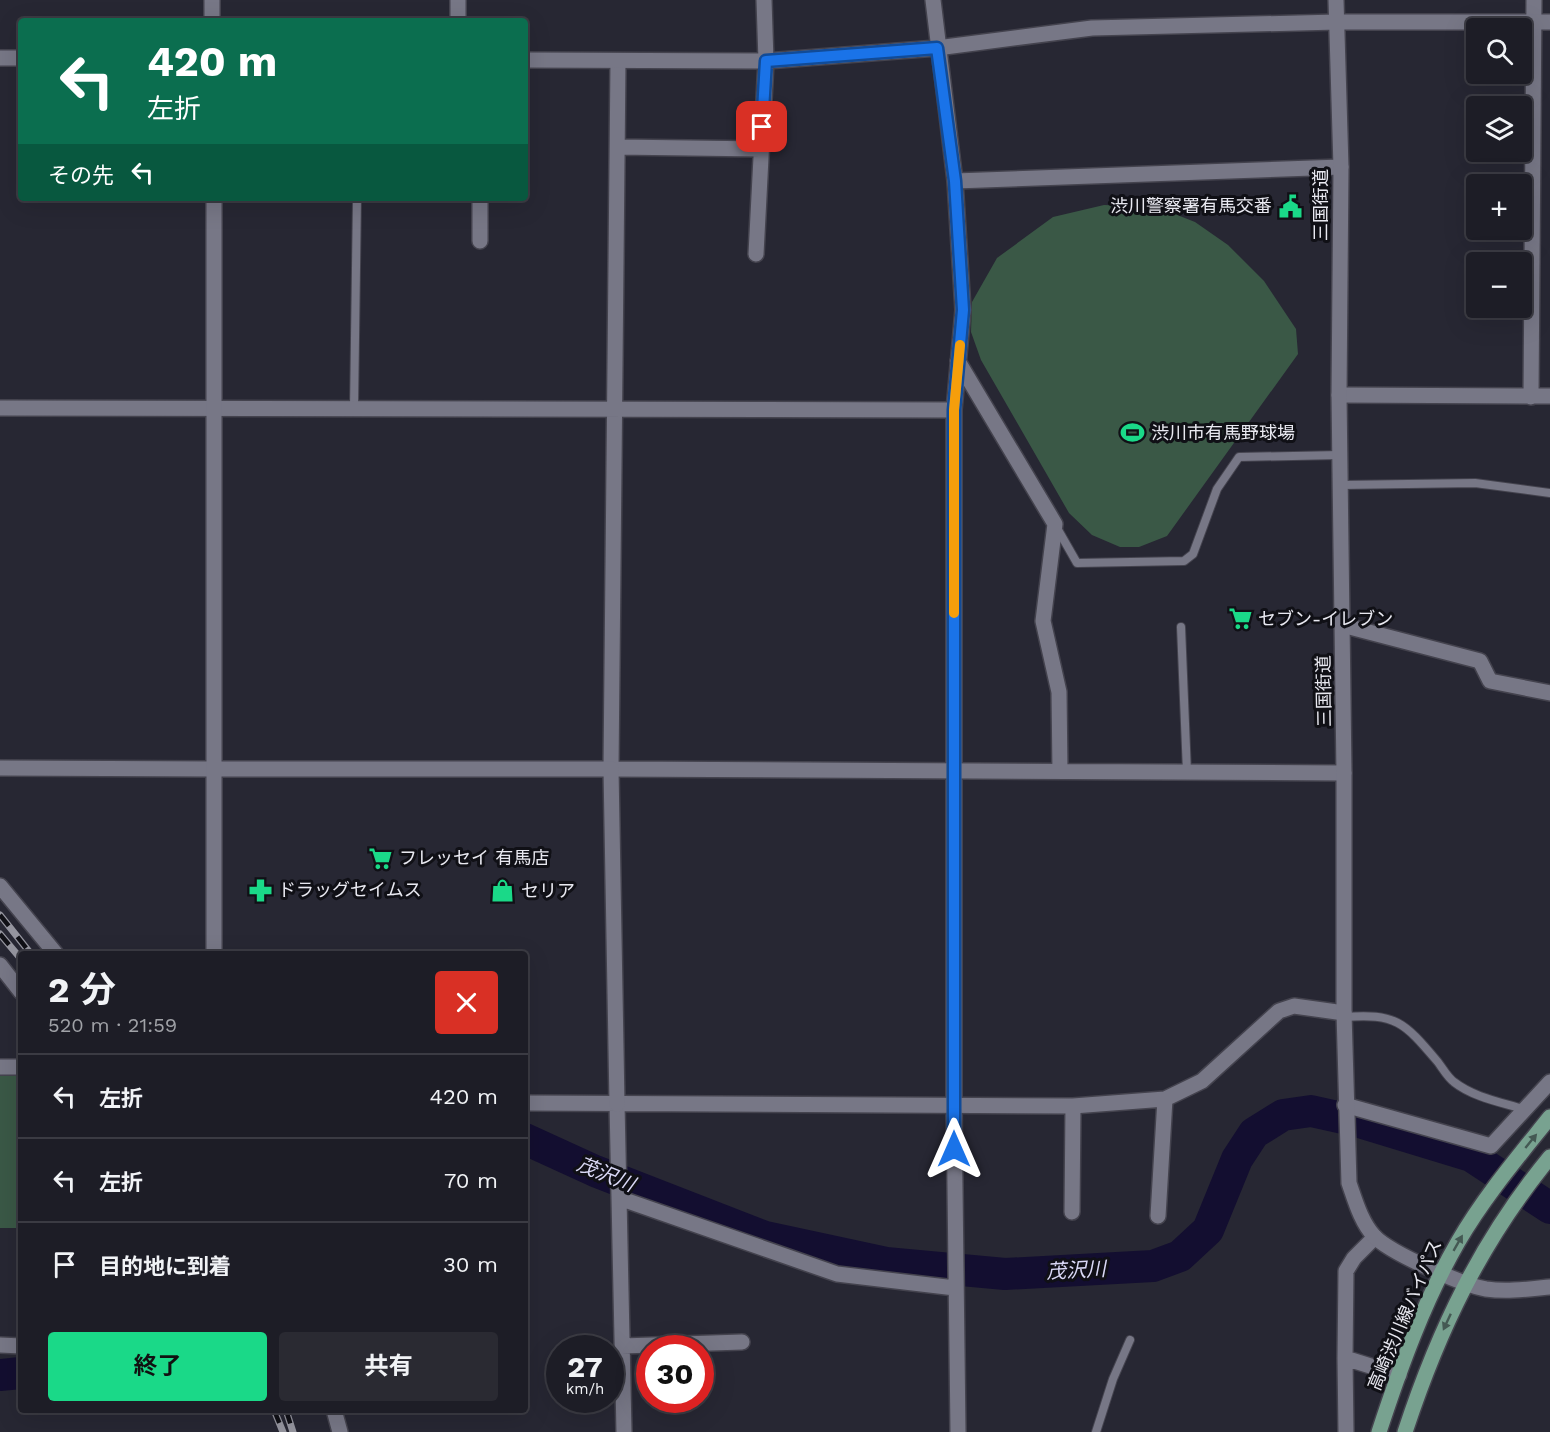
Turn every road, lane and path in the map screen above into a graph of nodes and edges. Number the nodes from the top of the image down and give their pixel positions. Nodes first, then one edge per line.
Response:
1 (212, 0) edge
2 (458, 0) edge
3 (764, 0) edge
4 (933, 0) edge
5 (1336, 0) edge
6 (1534, 0) edge
7 (212, 18) edge
8 (458, 18) edge
9 (1337, 22) junction
10 (1534, 22) junction
11 (1550, 22) edge
12 (937, 48) junction
13 (0, 58) edge
14 (18, 58) edge
15 (528, 60) edge
16 (618, 61) junction
17 (766, 61) junction
18 (618, 147) junction
19 (761, 149) junction
20 (1341, 166) junction
21 (955, 181) junction
22 (214, 201) edge
23 (357, 201) edge
24 (480, 201) edge
25 (480, 241) dead end
26 (756, 254) dead end
27 (958, 361) junction
28 (1339, 395) junction
29 (1550, 396) edge
30 (1531, 397) junction
31 (0, 408) edge
32 (213, 408) junction
33 (354, 408) junction
34 (616, 408) junction
35 (954, 410) junction
36 (1340, 454) junction
37 (1340, 485) junction
38 (1550, 493) edge
39 (1055, 524) junction
40 (1342, 625) junction
41 (1180, 627) dead end
42 (1550, 693) edge
43 (0, 768) edge
44 (214, 769) junction
45 (611, 770) junction
46 (955, 770) junction
47 (1060, 771) junction
48 (1187, 772) junction
49 (1344, 773) junction
50 (0, 886) edge
51 (54, 951) edge
52 (214, 951) edge
53 (0, 965) edge
54 (18, 988) edge
55 (1344, 1015) junction
56 (0, 1067) edge
57 (18, 1067) edge
58 (1550, 1082) edge
59 (1165, 1099) junction
60 (528, 1103) edge
61 (617, 1104) junction
62 (1346, 1105) junction
63 (954, 1106) junction
64 (1073, 1106) junction
65 (1522, 1109) junction
66 (1550, 1117) edge
67 (1550, 1157) edge
68 (619, 1198) junction
69 (1071, 1212) dead end
70 (1158, 1216) dead end
71 (1375, 1236) junction
72 (1442, 1273) junction
73 (1466, 1283) junction
74 (955, 1286) junction
75 (1550, 1287) edge
76 (622, 1335) edge
77 (1130, 1341) dead end
78 (741, 1342) dead end
79 (0, 1345) edge
80 (18, 1346) edge
81 (624, 1346) edge
82 (1346, 1358) junction
83 (1399, 1375) junction
84 (335, 1413) edge
85 (624, 1413) edge
86 (340, 1432) edge
87 (624, 1432) edge
88 (958, 1432) edge
89 (1096, 1432) edge
90 (1346, 1432) edge
91 (1379, 1432) edge
92 (1405, 1432) edge

1 - 7 street
2 - 8 street
3 - 17 street
4 - 12 street
5 - 9 street, 三国街道
6 - 10 street
9 - 10 street
9 - 12 street
9 - 20 street, 三国街道
10 - 11 street
10 - 30 street
12 - 17 street
12 - 21 street
13 - 14 street
15 - 16 street
16 - 17 street
16 - 18 street
17 - 19 street
18 - 19 street
18 - 34 street
19 - 26 street
20 - 21 street
20 - 28 street, 三国街道
21 - 27 street
22 - 32 street
23 - 33 lane
24 - 25 street
27 - 35 street
27 - 39 street
28 - 30 street
28 - 36 street, 三国街道
29 - 30 street
31 - 32 street
32 - 33 street
32 - 44 street
33 - 34 street
34 - 35 street
34 - 45 street
35 - 46 street
36 - 37 street, 三国街道
36 - 39 lane
37 - 38 lane
37 - 40 street, 三国街道
39 - 47 street
40 - 42 street
40 - 49 street, 三国街道
41 - 48 lane
43 - 44 street
44 - 45 street
44 - 52 street
45 - 46 street
45 - 61 street
46 - 47 street
46 - 63 street
47 - 48 street
48 - 49 street
49 - 55 street, 三国街道
50 - 51 street
53 - 54 street
55 - 59 street
55 - 62 street, 三国街道
55 - 65 lane
56 - 57 street
58 - 65 street
59 - 64 street
59 - 70 street
60 - 61 street
61 - 63 street
61 - 68 street
62 - 65 street
62 - 71 street, 三国街道
63 - 64 street
63 - 74 street
64 - 69 street
72 -> 66 main road, 高崎渋川線バイパス
67 - 73 main road
68 - 74 street
68 - 76 street
71 - 72 street, 三国街道
71 - 82 street
72 - 73 street, 三国街道
72 - 83 main road, 高崎渋川線バイパス
73 - 75 street, 三国街道
73 -> 92 main road
74 - 88 street
77 - 89 lane
78 - 81 street
79 - 80 street
82 - 83 street
82 - 90 street
83 - 91 main road, 高崎渋川線バイパス
84 - 86 street
85 - 87 street

